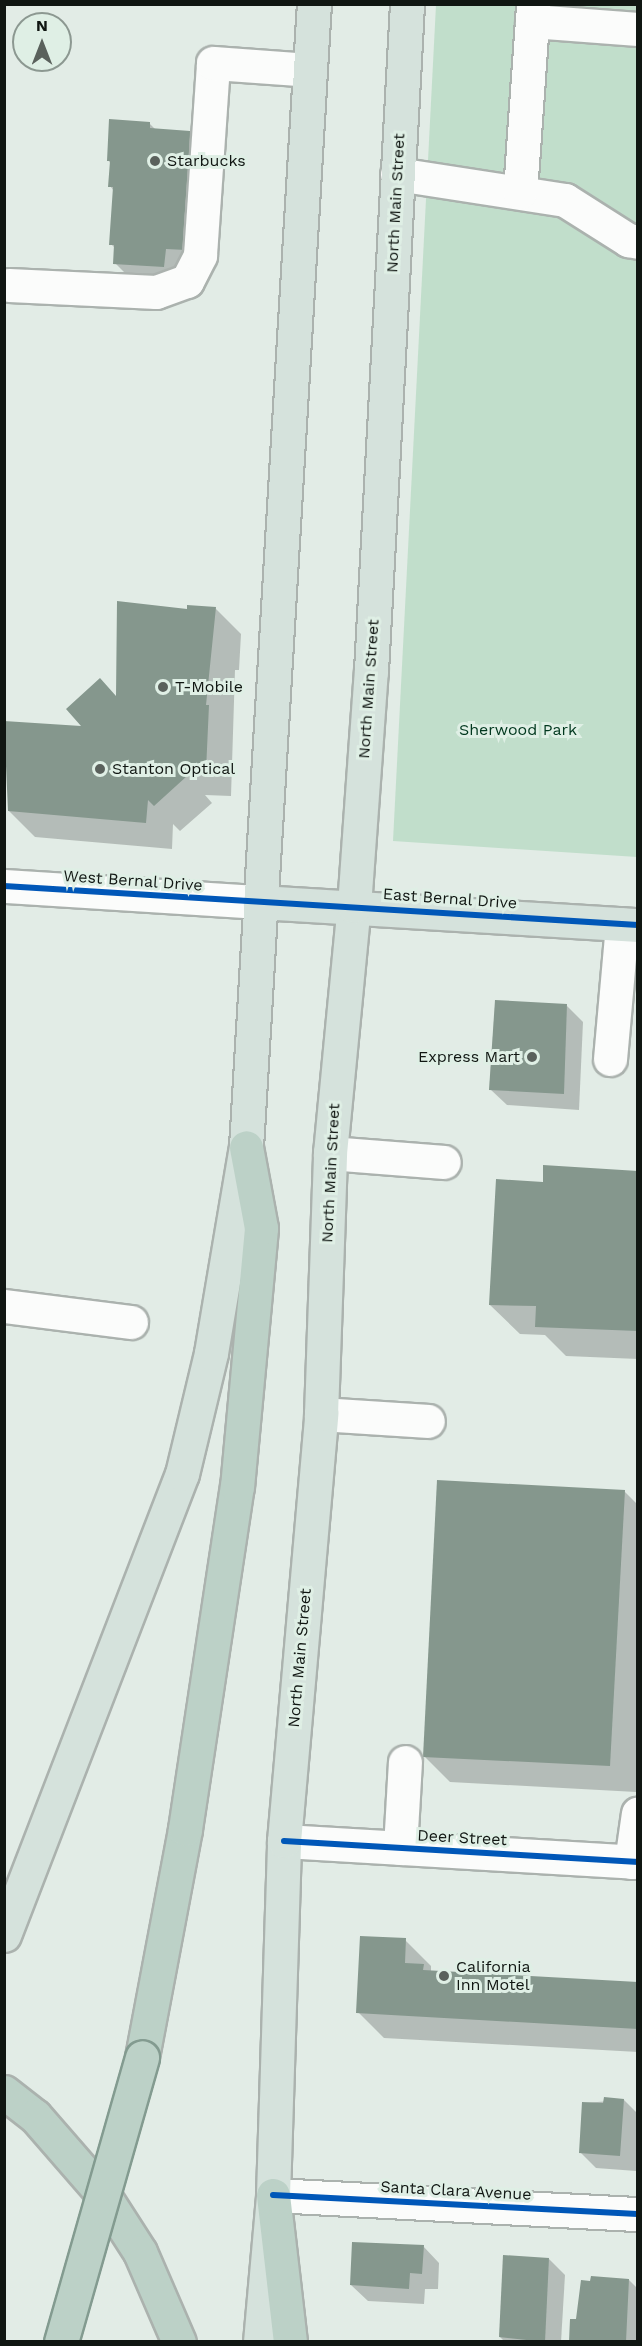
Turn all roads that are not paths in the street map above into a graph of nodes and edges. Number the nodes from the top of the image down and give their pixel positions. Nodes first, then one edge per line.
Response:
1 (314, 4) edge
2 (407, 4) edge
3 (533, 13) edge
4 (638, 29) edge
5 (310, 70) junction
6 (397, 174) junction
7 (520, 192) junction
8 (638, 242) edge
9 (9, 285) dead end
10 (4, 886) edge
11 (260, 902) junction
12 (354, 906) junction
13 (630, 925) edge
14 (610, 1059) dead end
15 (246, 1147) junction
16 (330, 1153) junction
17 (444, 1162) dead end
18 (4, 1306) edge
19 (131, 1323) dead end
20 (321, 1414) junction
21 (428, 1421) dead end
22 (405, 1762) dead end
23 (638, 1813) edge
24 (284, 1841) junction
25 (400, 1848) junction
26 (634, 1862) edge
27 (4, 1935) edge
28 (4, 2092) edge
29 (273, 2195) junction
30 (638, 2214) edge
31 (61, 2342) edge
32 (179, 2342) edge
33 (260, 2342) edge
34 (290, 2342) edge

1 - 5 main road
2 - 6 main road, North Main Street
3 - 4 street
3 - 7 street
5 - 9 street
5 - 11 main road
6 - 7 street
6 - 12 main road, North Main Street
7 - 8 street
10 - 11 street, West Bernal Drive
11 - 12 main road, East Bernal Drive
11 - 15 main road
12 - 13 main road, East Bernal Drive
12 - 16 main road, North Main Street
13 - 14 street
15 - 27 main road
15 - 31 highway, bridge
16 - 17 street
16 - 20 main road, North Main Street
18 - 19 street
20 - 21 street
20 - 24 main road, North Main Street
22 - 25 street
23 - 26 street
24 - 25 street, Deer Street
24 - 29 main road, North Main Street
25 - 26 street, Deer Street
28 - 32 highway
29 - 30 street, Santa Clara Avenue
29 - 33 main road, North Main Street
29 - 34 highway

